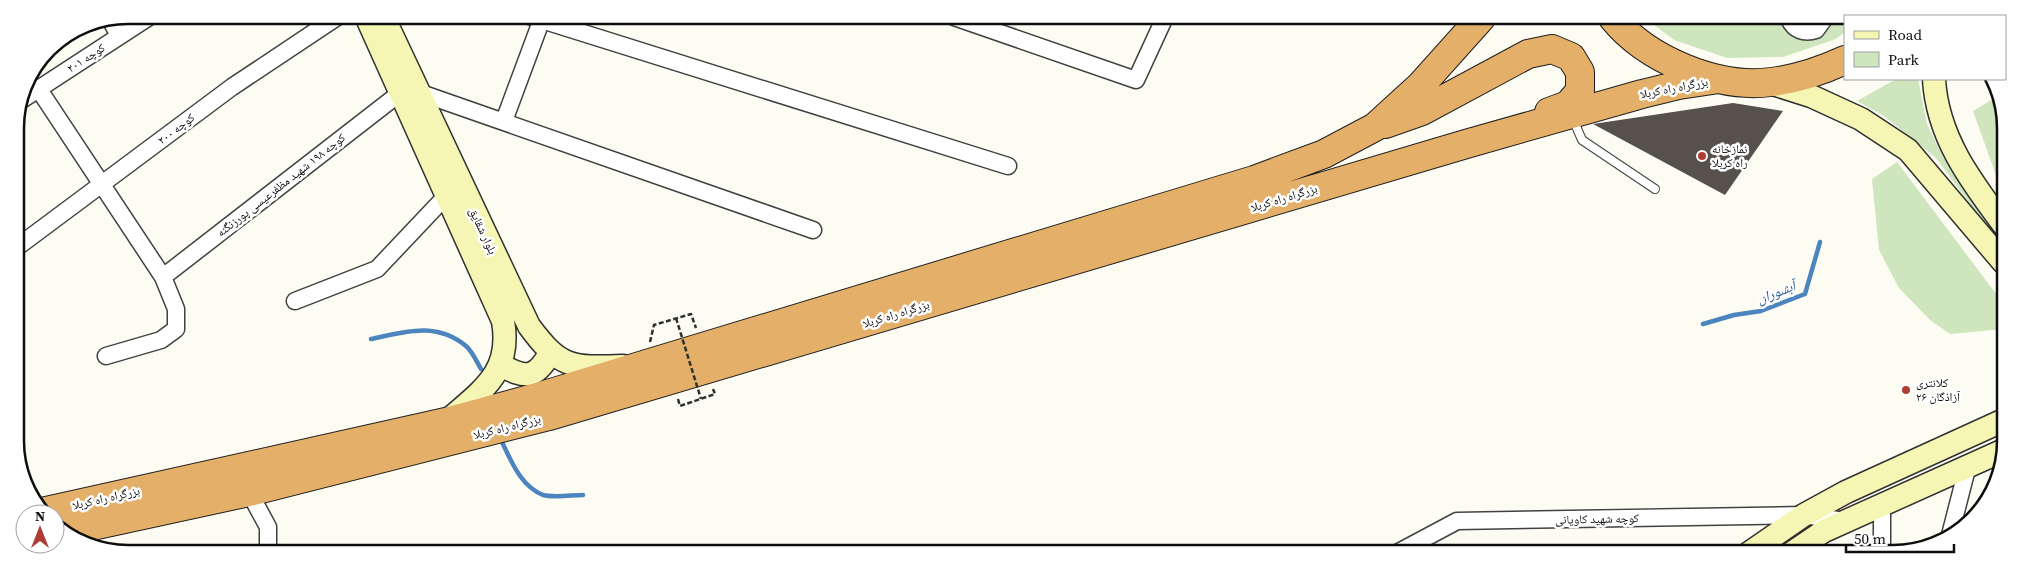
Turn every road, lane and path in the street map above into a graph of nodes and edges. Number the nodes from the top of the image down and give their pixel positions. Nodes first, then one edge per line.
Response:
1 (138, 24) edge
2 (328, 24) edge
3 (384, 24) edge
4 (536, 24) edge
5 (560, 24) edge
6 (974, 24) edge
7 (1162, 24) edge
8 (1476, 24) edge
9 (1618, 24) edge
10 (1792, 24) edge
11 (1820, 24) edge
12 (113, 25) edge
13 (119, 36) junction
14 (1844, 60) edge
15 (1719, 79) junction
16 (1934, 80) edge
17 (1770, 82) junction
18 (38, 88) junction
19 (409, 92) junction
20 (29, 94) edge
21 (1571, 115) junction
22 (504, 122) junction
23 (1375, 127) junction
24 (1466, 144) junction
25 (1008, 166) dead end
26 (102, 184) junction
27 (1655, 188) dead end
28 (447, 195) junction
29 (1997, 216) edge
30 (813, 230) dead end
31 (24, 242) edge
32 (1997, 255) edge
33 (163, 277) junction
34 (295, 301) dead end
35 (692, 314) dead end
36 (676, 318) junction
37 (654, 325) dead end
38 (550, 353) junction
39 (106, 356) dead end
40 (501, 365) junction
41 (644, 365) junction
42 (715, 394) dead end
43 (700, 399) junction
44 (680, 406) dead end
45 (446, 422) junction
46 (1997, 423) edge
47 (1996, 453) edge
48 (1968, 465) junction
49 (249, 492) junction
50 (1882, 504) junction
51 (65, 507) edge
52 (1804, 515) junction
53 (1845, 522) junction
54 (1952, 526) edge
55 (75, 531) edge
56 (268, 545) edge
57 (1412, 545) edge
58 (1761, 545) edge
59 (1804, 545) edge
60 (1882, 545) edge

1 - 13 street, کوچه ۲۰۱
2 - 26 street, کوچه ۲۰۰
3 - 19 main road, بلوار شقایق
4 - 22 street
5 - 25 street
6 - 7 street
8 - 23 highway, بزرگراه راه کربلا
9 - 15 highway
10 - 11 street
12 - 13 street
13 - 18 street, کوچه ۲۰۱
14 - 17 highway
15 - 17 highway
15 - 21 highway, بزرگراه راه کربلا
16 - 29 main road
17 - 32 main road
18 - 20 street, کوچه ۲۰۱
18 - 26 street
19 - 22 street
19 - 28 main road, بلوار شقایق
19 - 33 street, کوچه ۱۹۸ شهید مظفرعیسی پورزنگنه
19 - 38 main road, بلوار شقایق
21 - 24 highway, بزرگراه راه کربلا
21 - 27 lane
22 - 30 street
23 - 24 highway
23 - 41 highway, بزرگراه راه کربلا
24 - 49 highway, بزرگراه راه کربلا
26 - 31 street, کوچه ۲۰۰
26 - 33 street
28 - 34 street
28 - 40 main road, بلوار شقایق
33 - 39 street
35 - 36 path
36 - 37 path
36 - 43 path, bridge
38 - 40 main road
38 - 41 main road, بلوار شقایق
40 - 45 main road
41 - 45 highway, بزرگراه راه کربلا
42 - 43 path
43 - 44 path
45 - 51 highway, بزرگراه راه کربلا
46 - 52 main road
47 - 48 main road
48 - 50 main road
48 - 54 street
49 - 55 highway, بزرگراه راه کربلا
49 - 56 street
50 - 53 main road
50 - 60 street
52 - 53 street, کوچه شهید کاویانی
52 - 57 street, کوچه شهید کاویانی
52 - 58 main road
53 - 59 main road

